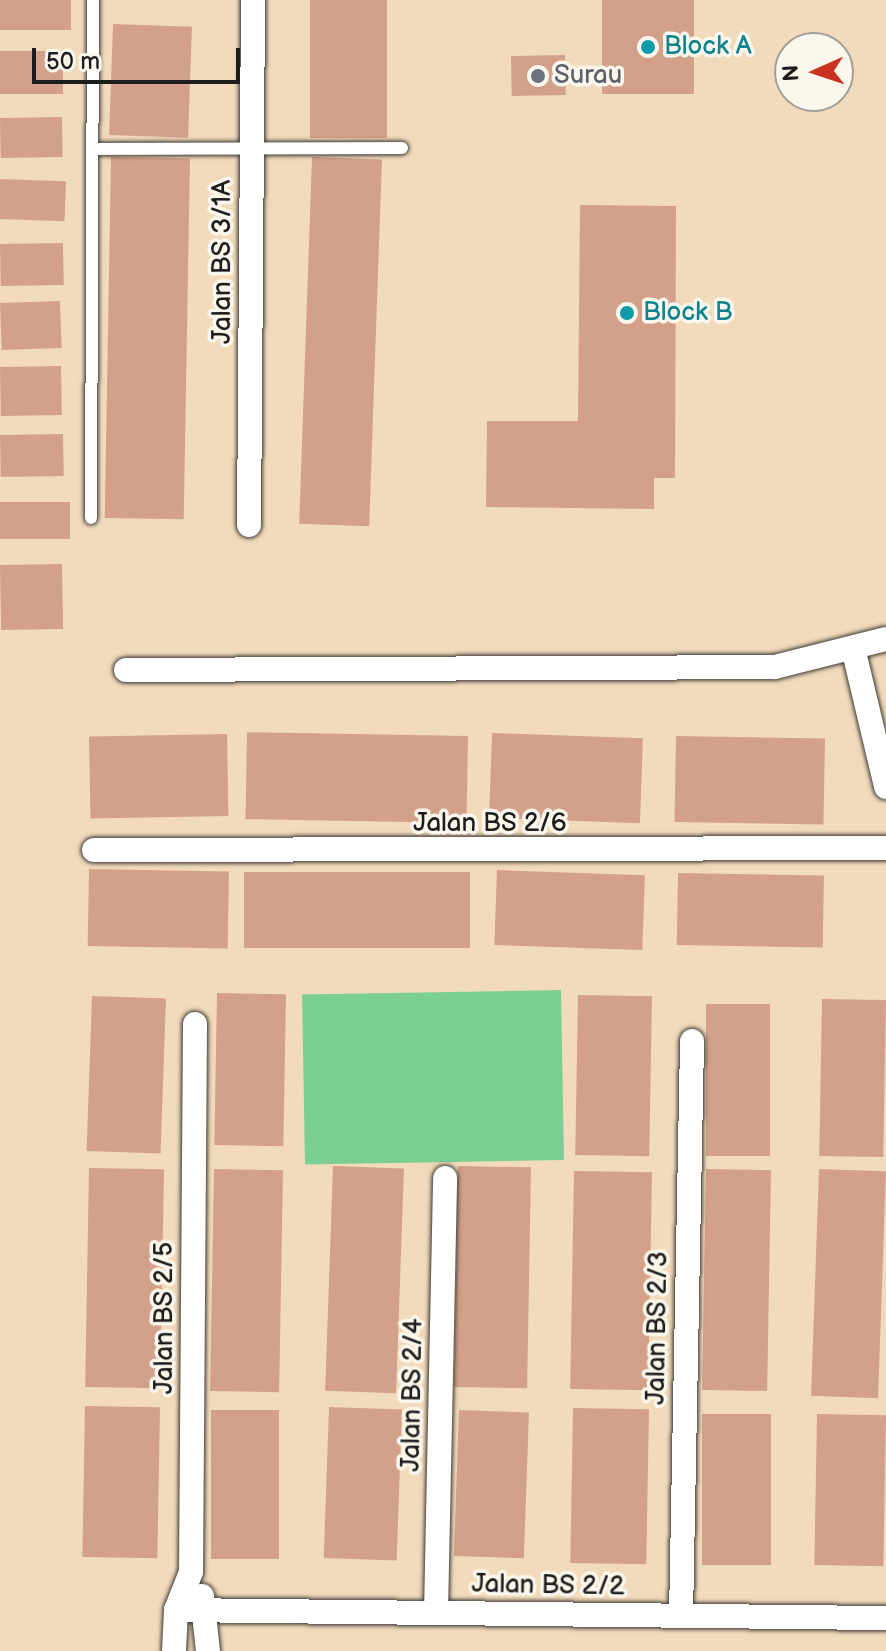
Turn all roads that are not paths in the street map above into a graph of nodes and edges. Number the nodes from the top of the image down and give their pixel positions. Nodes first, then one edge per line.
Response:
1 (93, 0) edge
2 (253, 0) edge
3 (402, 148) dead end
4 (94, 149) junction
5 (252, 152) junction
6 (91, 518) dead end
7 (249, 525) dead end
8 (886, 639) edge
9 (853, 648) junction
10 (126, 670) dead end
11 (886, 787) edge
12 (886, 848) edge
13 (94, 850) dead end
14 (195, 1024) dead end
15 (692, 1041) dead end
16 (445, 1178) dead end
17 (191, 1572) junction
18 (176, 1610) junction
19 (209, 1610) junction
20 (436, 1613) junction
21 (681, 1616) junction
22 (886, 1618) edge
23 (174, 1651) edge
24 (208, 1651) edge

1 - 4 lane
2 - 5 street, Jalan BS 3/1A
3 - 5 lane
4 - 5 lane
4 - 6 lane
5 - 7 street, Jalan BS 3/1A
8 - 9 street
9 - 10 street
9 - 11 street
12 - 13 street, Jalan BS 2/6
14 - 17 street, Jalan BS 2/5
15 - 21 street, Jalan BS 2/3
16 - 20 street, Jalan BS 2/4
17 - 18 street, Jalan BS 2/5
17 - 19 street
18 - 19 street, Jalan BS 2/2
18 - 23 street, Jalan BS 2/5
19 - 20 street, Jalan BS 2/2
19 - 24 street
20 - 21 street, Jalan BS 2/2
21 - 22 street, Jalan BS 2/2

